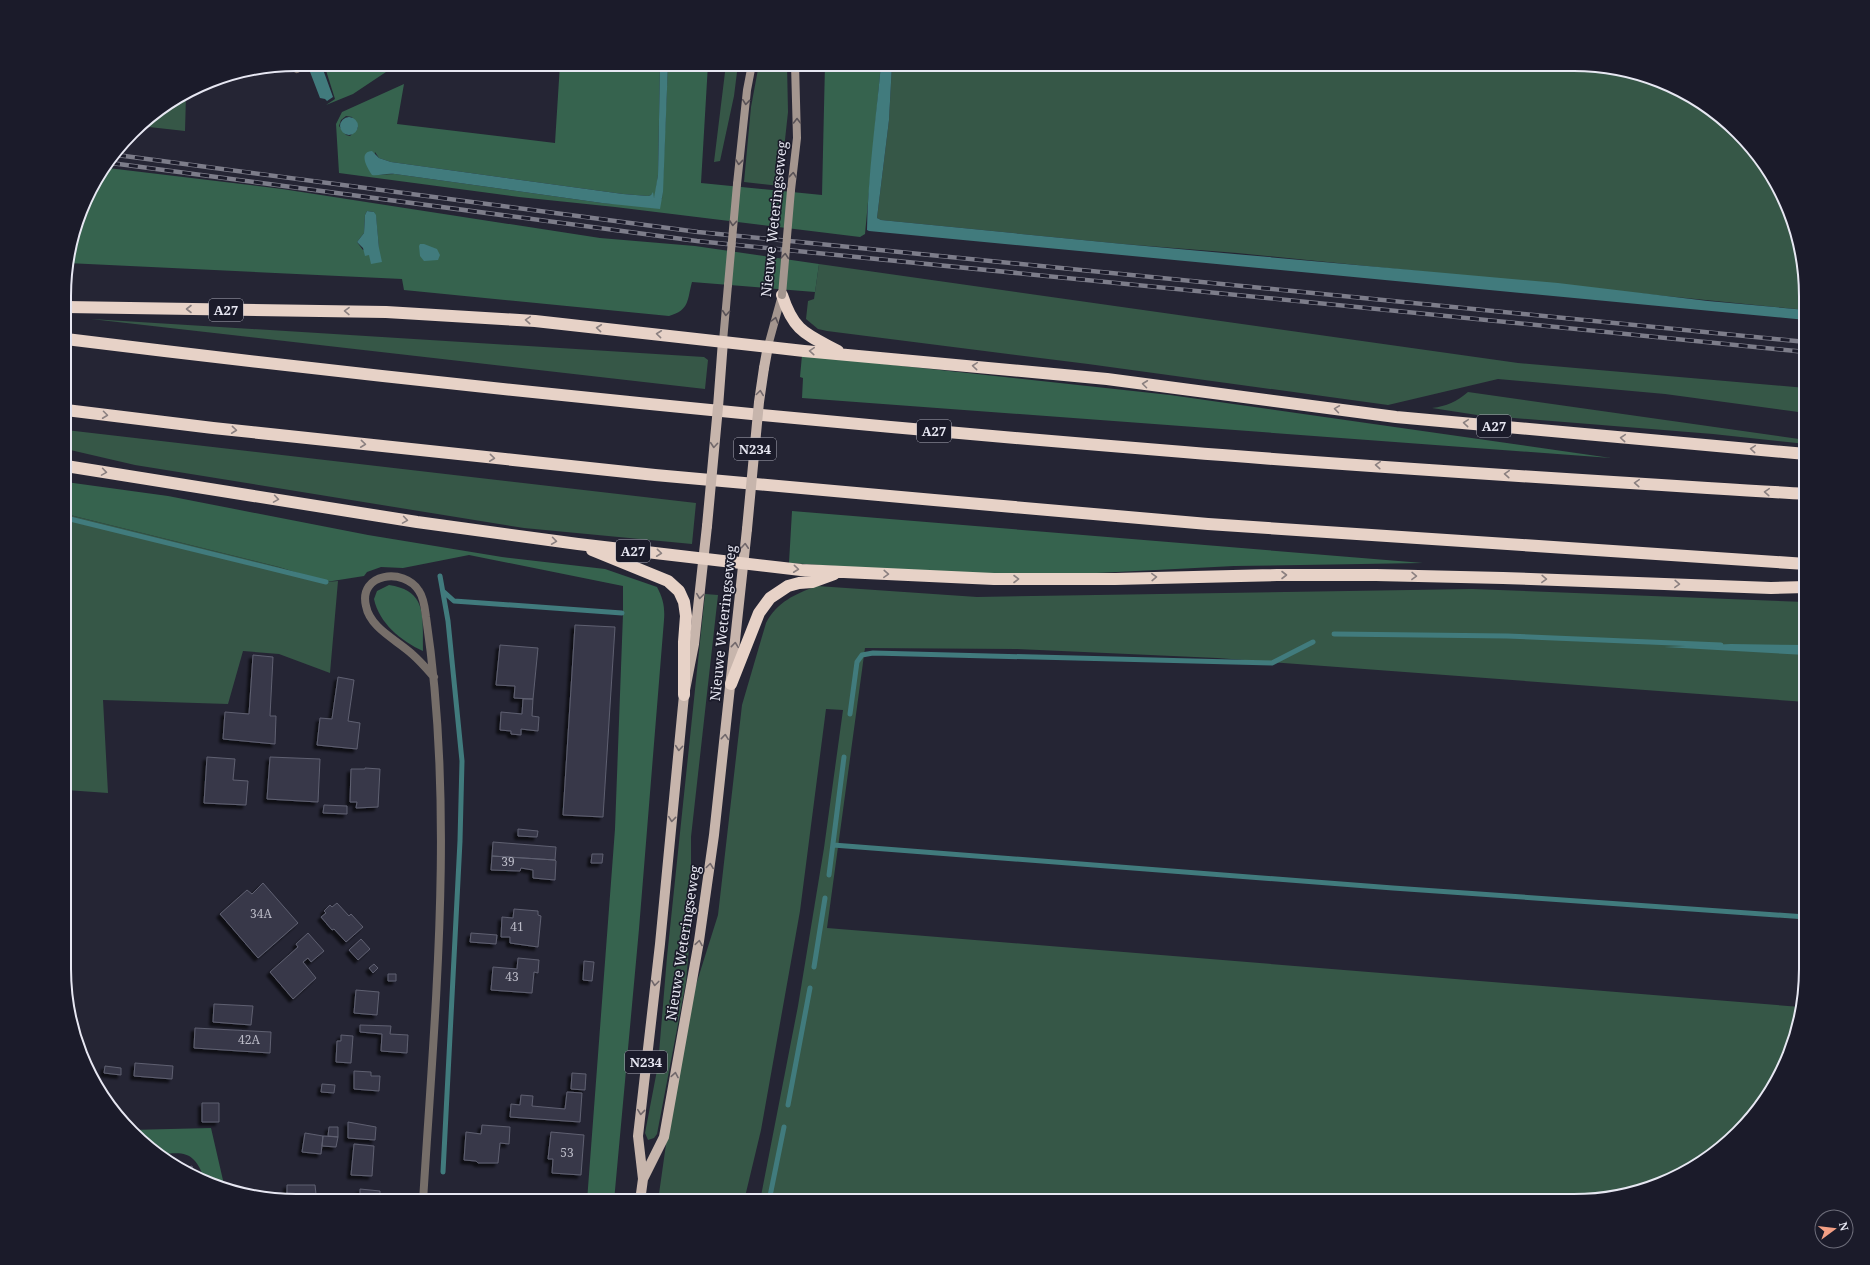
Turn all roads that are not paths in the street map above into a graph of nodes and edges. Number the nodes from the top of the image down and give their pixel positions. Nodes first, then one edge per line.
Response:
1 (751, 71) edge
2 (795, 71) edge
3 (782, 295) junction
4 (71, 307) edge
5 (71, 340) edge
6 (723, 341) junction
7 (768, 346) junction
8 (843, 354) junction
9 (71, 411) edge
10 (1799, 453) edge
11 (71, 467) edge
12 (1799, 494) edge
13 (578, 544) junction
14 (704, 558) junction
15 (744, 563) junction
16 (1799, 564) edge
17 (839, 572) junction
18 (1799, 587) edge
19 (434, 677) junction
20 (731, 684) junction
21 (684, 695) junction
22 (644, 1179) junction
23 (423, 1194) edge
24 (641, 1194) edge

1 -> 6 main road, Nieuwe Weteringseweg / N234, bridge
3 -> 2 main road, Nieuwe Weteringseweg / N234, bridge
7 -> 3 main road, Nieuwe Weteringseweg / N234
3 - 8 highway, A27
6 -> 4 highway, A27
12 -> 5 highway, A27
6 - 7 highway, A27
6 -> 14 main road, Nieuwe Weteringseweg / N234, bridge
8 -> 7 highway, A27
15 -> 7 main road, Nieuwe Weteringseweg / N234, bridge
10 -> 8 highway, A27
9 -> 16 highway
11 -> 13 highway, A27
13 -> 14 highway, A27
13 - 21 highway, A27
14 - 15 highway, A27
14 -> 21 main road, Nieuwe Weteringseweg / N234
15 -> 17 highway, A27
20 -> 15 main road, Nieuwe Weteringseweg / N234
17 -> 18 highway, A27
17 - 20 highway, A27
19 - 19 street
19 - 23 street
22 -> 20 main road, Nieuwe Weteringseweg / N234
21 -> 22 main road, Nieuwe Weteringseweg / N234
22 - 24 main road, Nieuwe Weteringseweg / N234

